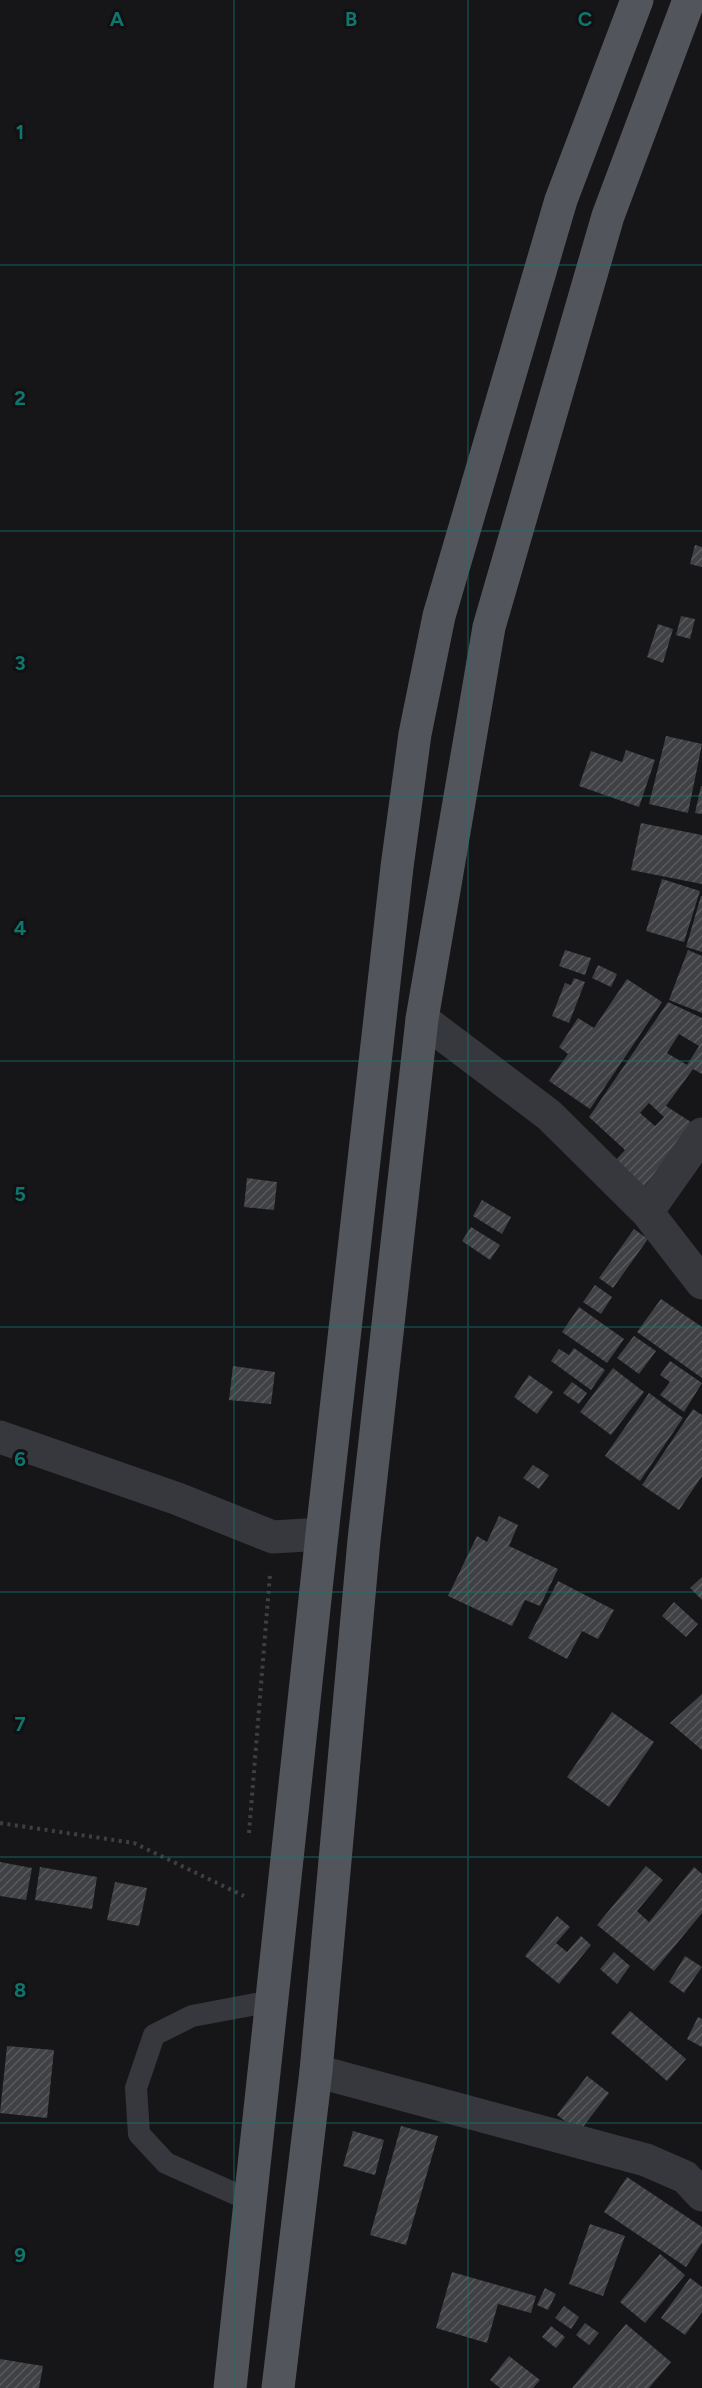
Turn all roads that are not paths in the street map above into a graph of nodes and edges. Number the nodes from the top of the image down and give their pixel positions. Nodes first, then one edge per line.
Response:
1 (637, 0) edge
2 (689, 0) edge
3 (422, 1019) junction
4 (702, 1134) edge
5 (647, 1212) junction
6 (702, 1283) edge
7 (0, 1437) edge
8 (322, 1534) junction
9 (272, 2001) junction
10 (316, 2071) junction
11 (702, 2195) edge
12 (249, 2200) junction
13 (230, 2388) edge
14 (278, 2388) edge

1 - 8 main road
2 - 3 main road
3 - 5 street
3 - 10 main road
4 - 5 street
5 - 6 street
7 - 8 street
8 - 9 main road
9 - 12 main road
9 - 12 lane
10 - 11 street
10 - 14 main road
12 - 13 main road

